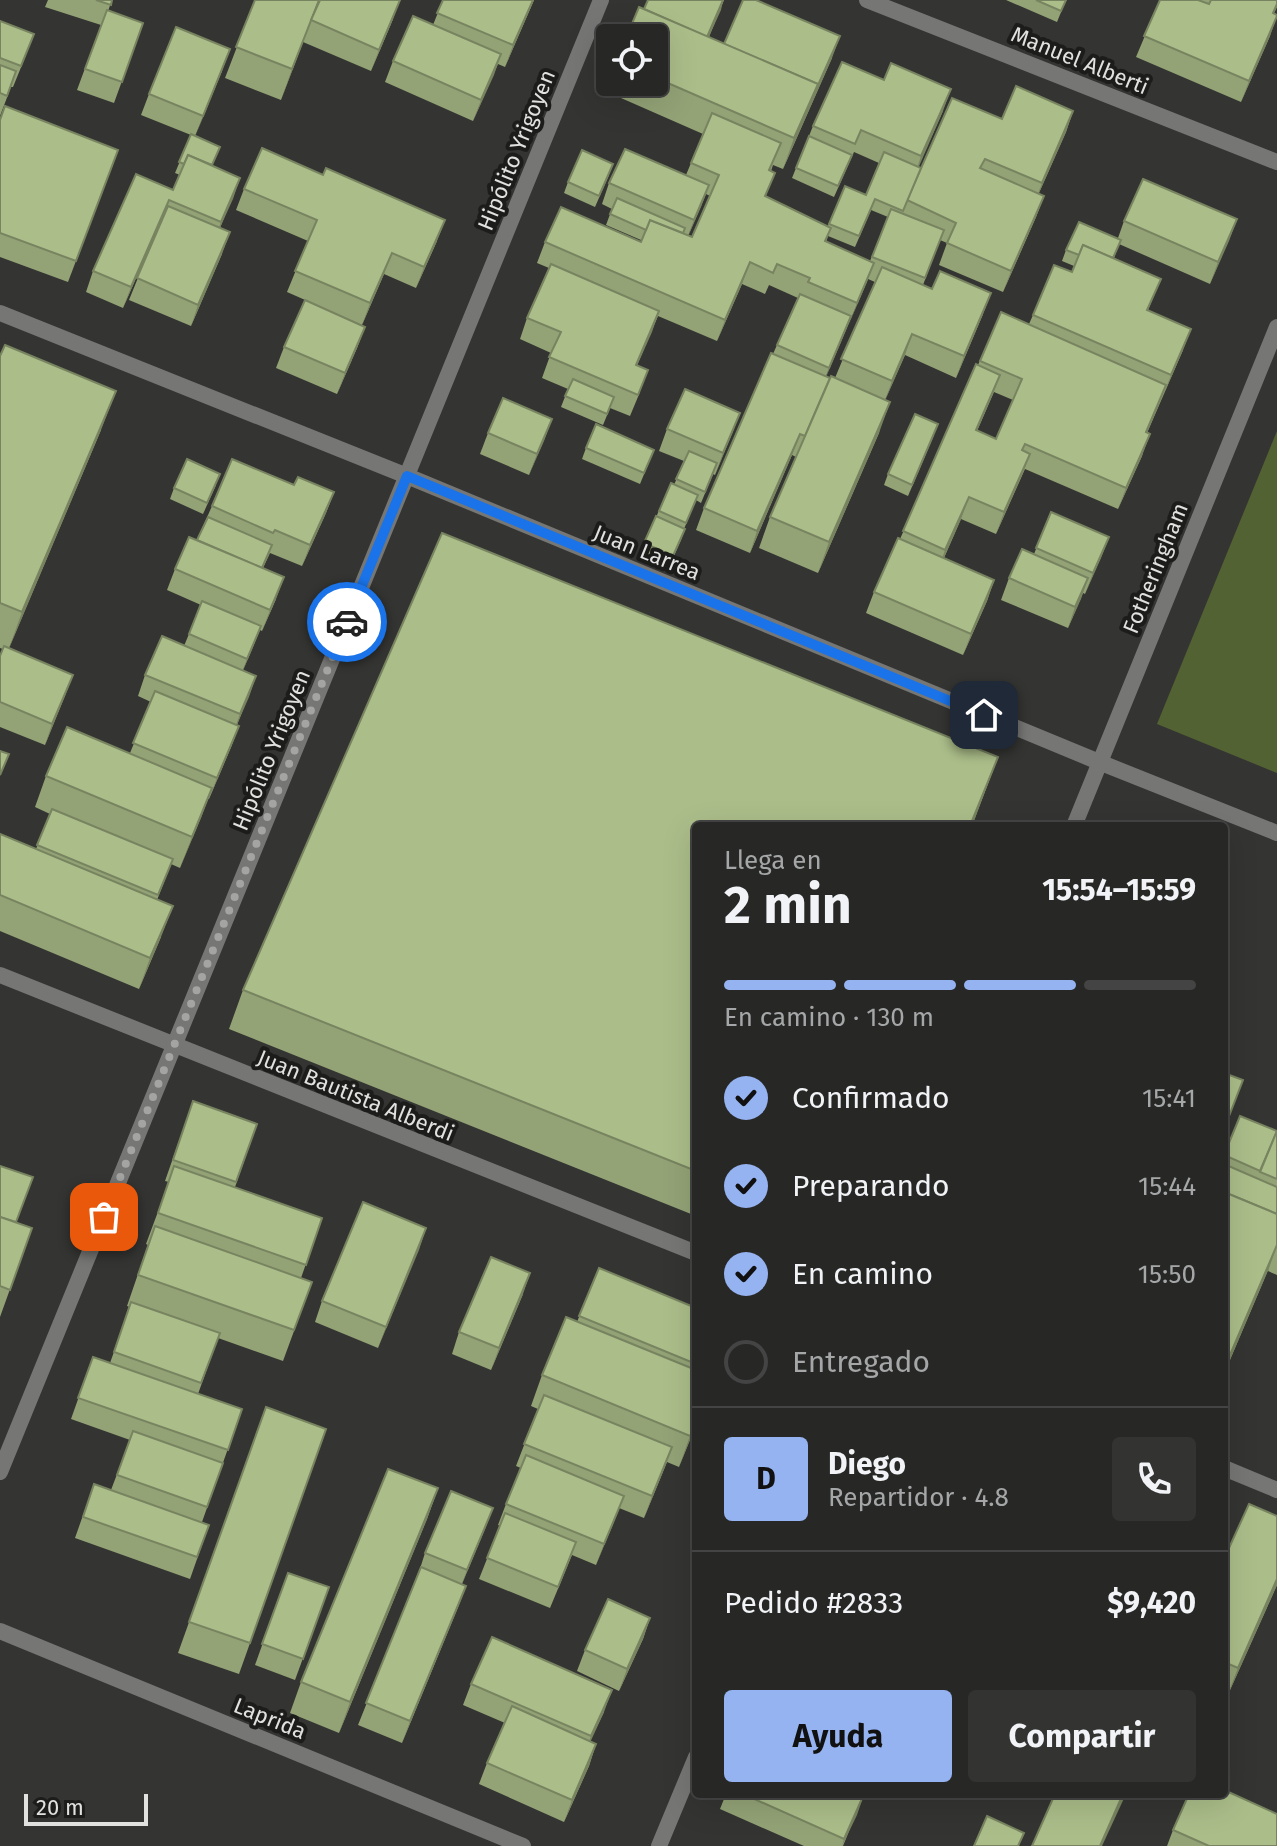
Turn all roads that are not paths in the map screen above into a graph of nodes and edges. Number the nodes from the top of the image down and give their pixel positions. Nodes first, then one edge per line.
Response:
1 (601, 0) edge
2 (867, 0) edge
3 (1277, 162) edge
4 (0, 313) edge
5 (1277, 327) edge
6 (407, 476) junction
7 (1099, 762) junction
8 (1076, 822) edge
9 (1277, 833) edge
10 (0, 975) edge
11 (174, 1047) junction
12 (692, 1251) edge
13 (1228, 1470) edge
14 (0, 1472) edge
15 (1277, 1490) edge
16 (0, 1631) edge
17 (692, 1767) edge
18 (523, 1846) edge
19 (659, 1846) edge

1 - 6 street, Hipólito Yrigoyen
2 - 3 street, Manuel Alberti
4 - 6 street, Juan Larrea
5 - 7 street, Fotheringham
6 - 7 street, Juan Larrea
6 - 11 street, Hipólito Yrigoyen
7 - 8 street, Fotheringham
7 - 9 street, Juan Larrea
10 - 11 street, Juan Bautista Alberdi
11 - 12 street, Juan Bautista Alberdi
11 - 14 street, Hipólito Yrigoyen
13 - 15 street
16 - 18 street, Laprida
17 - 19 street

